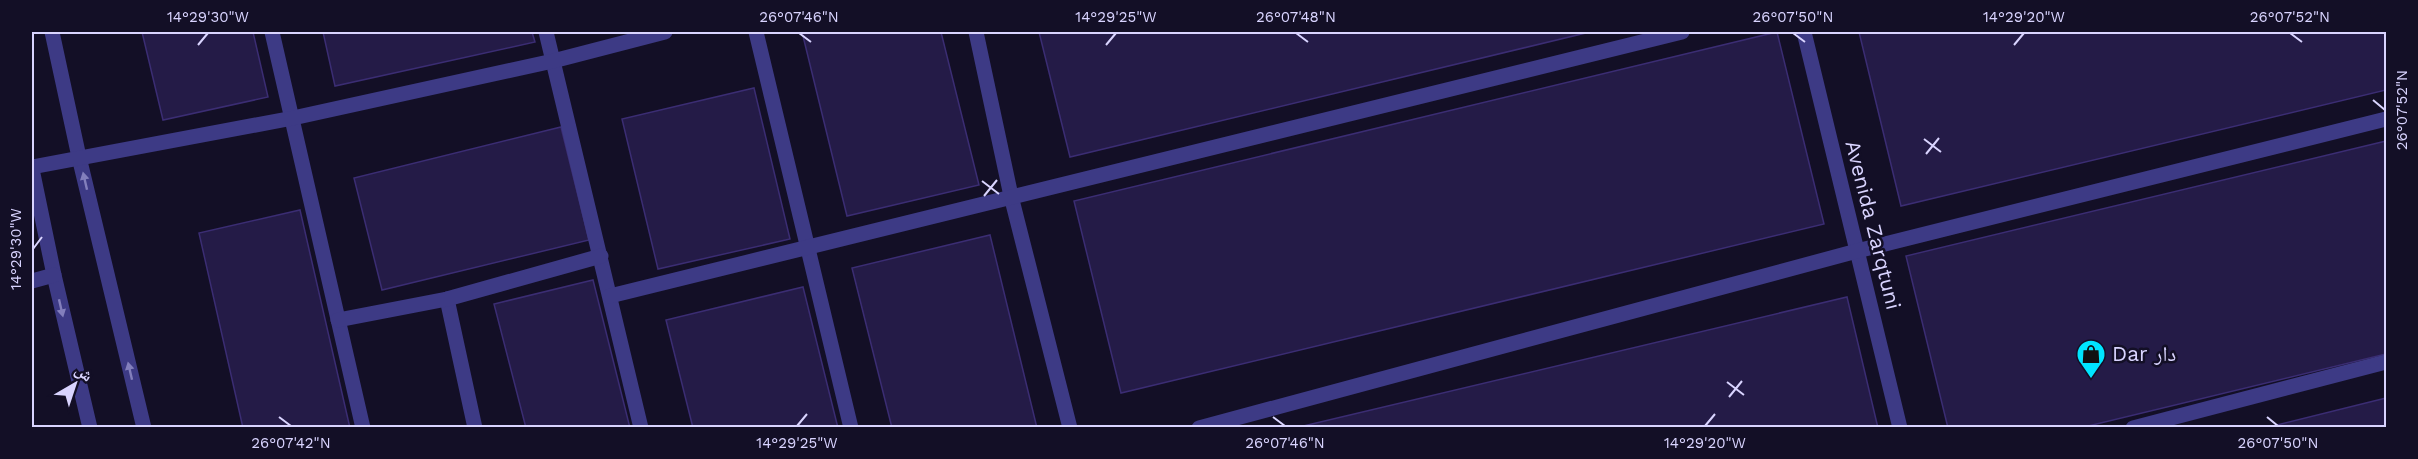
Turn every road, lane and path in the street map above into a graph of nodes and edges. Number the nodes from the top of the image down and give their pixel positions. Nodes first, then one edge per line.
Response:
1 (52, 32) edge
2 (272, 32) edge
3 (546, 32) edge
4 (665, 32) edge
5 (756, 32) edge
6 (976, 32) edge
7 (1682, 32) edge
8 (1804, 32) edge
9 (553, 61) junction
10 (293, 118) junction
11 (2386, 119) edge
12 (79, 157) junction
13 (32, 168) edge
14 (1011, 196) junction
15 (807, 246) junction
16 (1857, 250) junction
17 (601, 256) junction
18 (54, 275) junction
19 (32, 281) edge
20 (610, 296) junction
21 (447, 299) junction
22 (338, 320) junction
23 (2386, 362) edge
24 (90, 428) edge
25 (144, 428) edge
26 (363, 428) edge
27 (475, 428) edge
28 (641, 428) edge
29 (851, 428) edge
30 (1070, 428) edge
31 (1199, 428) edge
32 (1900, 428) edge
33 (2133, 428) edge

1 - 12 street
2 - 10 street
3 - 9 street
4 - 9 street
5 - 15 street
6 - 14 street
7 - 14 street
8 - 16 street, Avenida Zarqtuni
9 - 10 street
9 - 17 street
10 - 12 street
10 - 22 street
11 - 16 street
12 - 13 street
25 -> 12 street
13 - 18 street
14 - 15 street
14 - 30 street
15 - 20 street
15 - 29 street
16 - 31 street
16 - 32 street, Avenida Zarqtuni
17 - 20 street
17 - 21 street
18 - 19 street
18 -> 24 street
20 - 28 street
21 - 22 street
21 - 27 street
22 - 26 street
23 - 33 street

